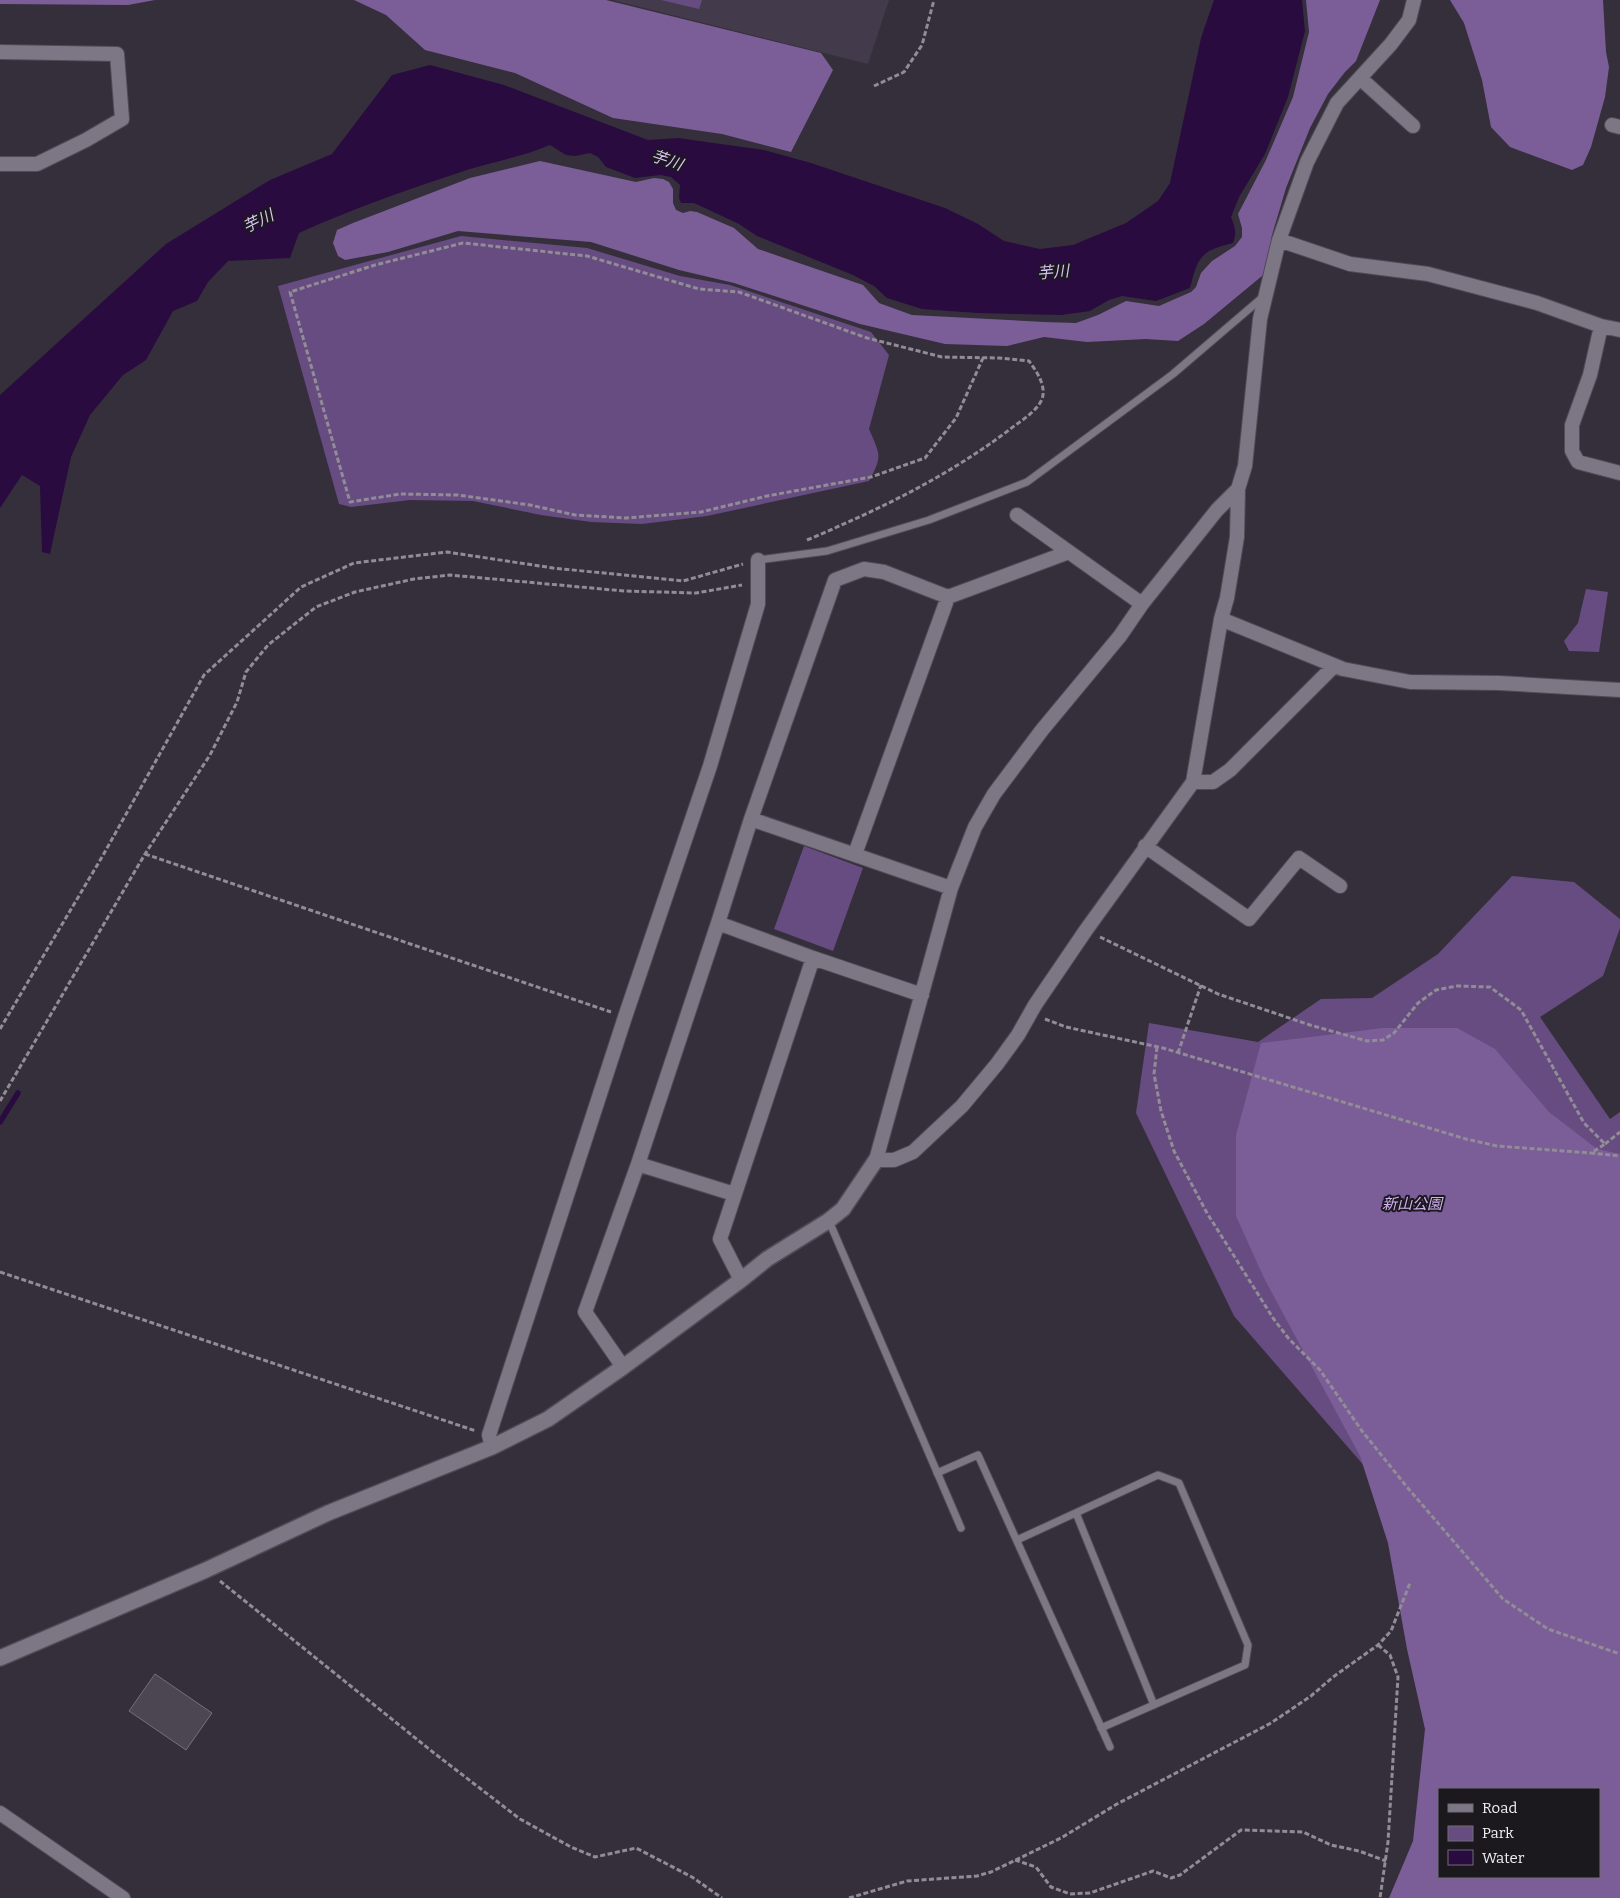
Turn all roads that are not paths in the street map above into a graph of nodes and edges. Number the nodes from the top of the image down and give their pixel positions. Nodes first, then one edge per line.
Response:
1 (1414, 0) edge
2 (0, 52) edge
3 (1360, 78) junction
4 (1413, 126) dead end
5 (0, 164) edge
6 (1279, 240) junction
7 (1267, 293) junction
8 (1601, 326) junction
9 (1620, 330) edge
10 (1620, 473) edge
11 (1238, 489) junction
12 (1017, 515) dead end
13 (1069, 552) junction
14 (758, 560) joint
15 (948, 597) junction
16 (1142, 604) junction
17 (1221, 619) junction
18 (1334, 666) junction
19 (1620, 690) edge
20 (1193, 782) junction
21 (752, 819) junction
22 (1146, 846) junction
23 (855, 854) junction
24 (1340, 886) dead end
25 (951, 888) junction
26 (718, 923) junction
27 (813, 958) junction
28 (922, 995) junction
29 (876, 1160) junction
30 (638, 1164) junction
31 (734, 1194) junction
32 (828, 1221) junction
33 (741, 1280) junction
34 (623, 1367) junction
35 (490, 1441) junction
36 (937, 1473) junction
37 (1076, 1513) junction
38 (961, 1528) dead end
39 (1017, 1540) junction
40 (0, 1658) edge
41 (1154, 1705) junction
42 (1102, 1728) junction
43 (1110, 1747) dead end
44 (0, 1813) edge
45 (123, 1898) edge

1 - 3 street
2 - 5 street
3 - 4 street
3 - 6 street
6 - 7 street
6 - 8 street
7 - 11 street
7 - 14 lane
8 - 9 street
8 - 10 street
11 - 16 street
11 - 17 street
12 - 13 street
13 - 15 street
13 - 16 street
14 - 35 street
15 - 21 street
15 - 23 street
16 - 25 street
17 - 18 street
17 - 20 street
18 - 19 street
18 - 20 street
20 - 22 street
21 - 23 street
21 - 26 street
22 - 24 street
22 - 29 street
23 - 25 street
25 - 28 street
26 - 27 street
26 - 30 street
27 - 28 street
27 - 31 street
28 - 29 street
29 - 32 street
30 - 31 street
30 - 34 street
31 - 33 street
32 - 33 street
32 - 36 lane
33 - 34 street
34 - 35 street
35 - 40 street
36 - 38 lane
36 - 39 lane
37 - 39 lane
37 - 41 lane
37 - 41 lane
39 - 42 lane
41 - 42 lane
42 - 43 lane
44 - 45 street

